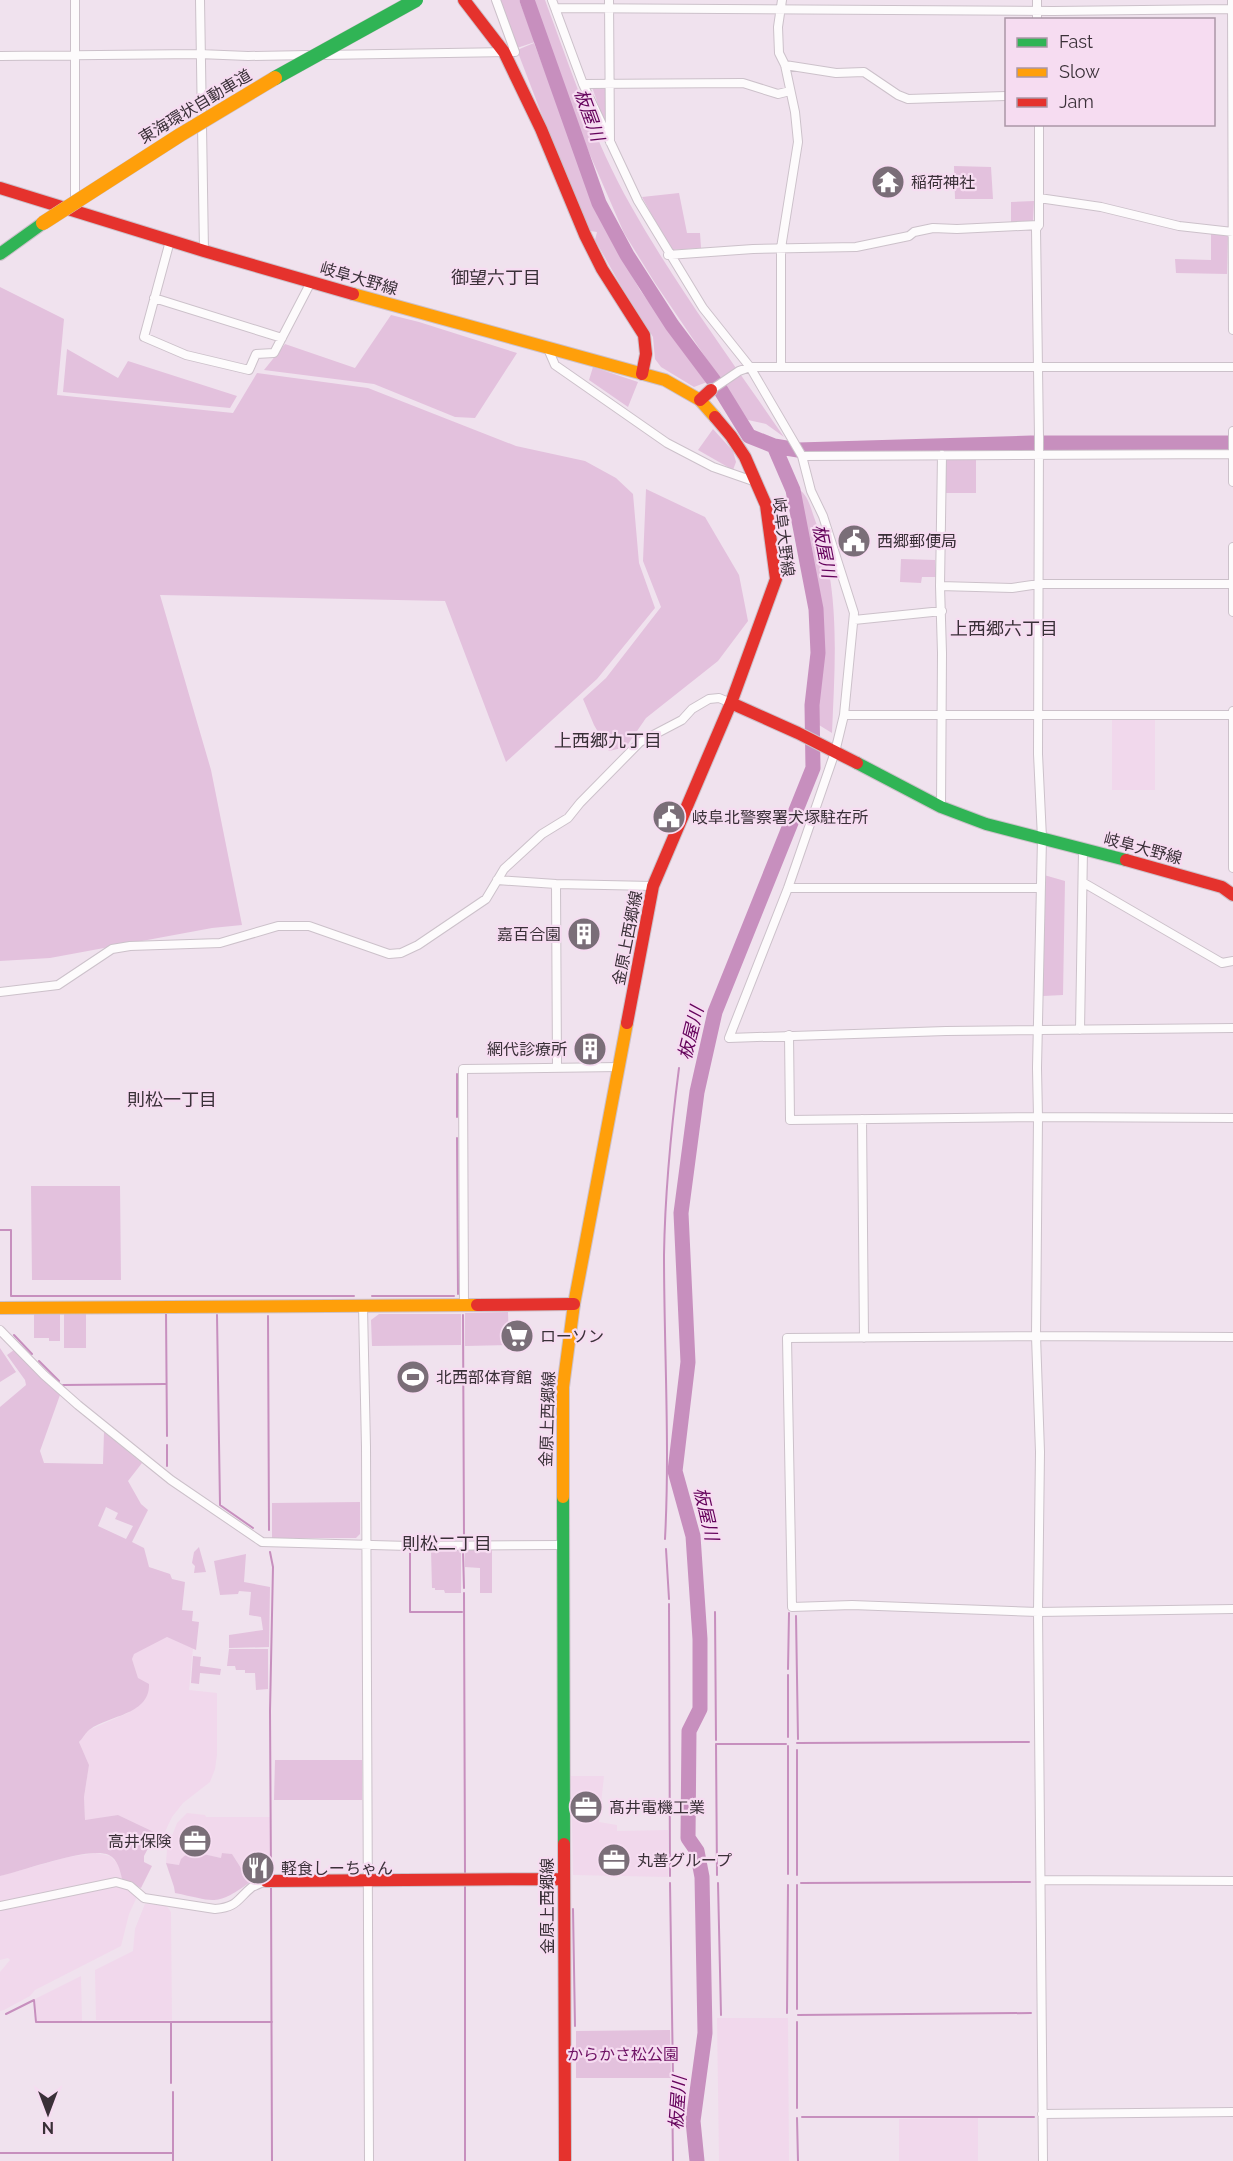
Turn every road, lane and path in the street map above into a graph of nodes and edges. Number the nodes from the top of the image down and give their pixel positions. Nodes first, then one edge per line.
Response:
1 (75, 0) edge
2 (200, 0) edge
3 (416, 0) edge
4 (464, 0) edge
5 (496, 0) edge
6 (1037, 0) edge
7 (1232, 0) edge
8 (554, 4) edge
9 (609, 4) edge
10 (782, 4) edge
11 (1232, 9) edge
12 (1037, 15) edge
13 (504, 52) junction
14 (199, 54) junction
15 (76, 55) junction
16 (0, 56) edge
17 (785, 65) junction
18 (583, 84) junction
19 (610, 85) junction
20 (790, 91) junction
21 (1005, 96) edge
22 (1039, 126) edge
23 (610, 145) junction
24 (1232, 169) edge
25 (0, 188) edge
26 (1039, 198) junction
27 (75, 212) junction
28 (1039, 225) junction
29 (1233, 232) edge
30 (170, 241) junction
31 (781, 248) junction
32 (204, 251) junction
33 (0, 254) edge
34 (669, 255) junction
35 (311, 282) junction
36 (154, 298) junction
37 (1233, 330) edge
38 (282, 338) junction
39 (548, 349) junction
40 (750, 367) junction
41 (781, 367) junction
42 (1233, 367) edge
43 (1038, 368) junction
44 (642, 374) junction
45 (711, 390) joint
46 (700, 400) junction
47 (1233, 431) edge
48 (1233, 438) edge
49 (1233, 452) edge
50 (1039, 453) junction
51 (942, 455) junction
52 (802, 456) junction
53 (757, 482) junction
54 (1233, 482) edge
55 (1233, 548) edge
56 (1039, 584) junction
57 (1233, 584) edge
58 (940, 586) junction
59 (942, 611) junction
60 (1233, 612) edge
61 (854, 620) junction
62 (731, 703) junction
63 (1233, 711) edge
64 (844, 715) junction
65 (1233, 715) edge
66 (942, 716) junction
67 (1039, 716) junction
68 (833, 750) junction
69 (941, 807) junction
70 (1042, 838) junction
71 (1083, 850) junction
72 (1233, 868) edge
73 (497, 880) junction
74 (1084, 882) junction
75 (556, 884) junction
76 (653, 886) junction
77 (788, 888) junction
78 (1039, 888) junction
79 (1233, 895) edge
80 (1233, 961) edge
81 (0, 992) edge
82 (1233, 1028) edge
83 (1080, 1030) junction
84 (1039, 1031) junction
85 (789, 1035) junction
86 (619, 1067) junction
87 (557, 1068) junction
88 (1038, 1117) junction
89 (1233, 1118) edge
90 (862, 1119) junction
91 (574, 1304) junction
92 (464, 1306) junction
93 (363, 1307) junction
94 (0, 1308) edge
95 (0, 1330) edge
96 (1036, 1336) junction
97 (1233, 1337) edge
98 (864, 1338) junction
99 (366, 1545) junction
100 (562, 1545) junction
101 (1233, 1609) edge
102 (1038, 1612) junction
103 (563, 1879) junction
104 (368, 1880) junction
105 (1041, 1880) junction
106 (271, 1881) joint
107 (1233, 1881) edge
108 (0, 1906) edge
109 (1233, 2112) edge
110 (1042, 2114) junction
111 (369, 2161) edge
112 (565, 2161) edge
113 (1043, 2161) edge

1 - 15 street
2 - 14 street
3 - 33 main road, 東海環状自動車道, bridge
4 - 13 main road
5 - 13 street
6 - 12 street
7 - 11 street
8 - 9 street
8 - 18 street
9 - 10 street
9 - 19 street
10 - 12 street
10 - 17 street
11 - 12 street
11 - 24 street
13 - 14 street
13 - 44 main road
14 - 15 street
14 - 32 street
15 - 16 street
15 - 27 street
17 - 20 street
17 - 21 street
18 - 19 street
18 - 23 street
19 - 20 street
19 - 23 street
20 - 31 street
22 - 26 street
23 - 34 street
24 - 29 street
25 - 27 main road, 岐阜大野線
26 - 28 street
26 - 29 street
27 - 30 main road, 岐阜大野線
28 - 31 street
28 - 43 street
29 - 37 street
30 - 32 main road, 岐阜大野線
30 - 36 street
31 - 34 street
31 - 41 street
32 - 35 main road, 岐阜大野線
34 - 40 street
35 - 38 street
35 - 39 main road, 岐阜大野線
36 - 38 street
36 - 38 street
39 - 44 main road, 岐阜大野線
39 - 53 street
40 - 41 street
40 - 45 street
40 - 52 street
41 - 43 street
42 - 43 street
43 - 50 street
44 - 46 main road, 岐阜大野線
45 - 46 main road
46 - 53 main road, 岐阜大野線
47 - 48 street
48 - 49 street
49 - 50 street
49 - 54 street
50 - 51 street
50 - 56 street
51 - 52 street
51 - 58 street
52 - 61 street
53 - 62 main road, 岐阜大野線
55 - 57 street
56 - 57 street
56 - 58 street
56 - 67 street
57 - 60 street
58 - 59 street
59 - 61 street
59 - 66 street
61 - 64 street
62 - 68 main road, 岐阜大野線
62 - 73 street
62 - 76 main road, 金原上西郷線
63 - 65 street
64 - 66 street
64 - 68 street
65 - 67 street
65 - 72 street
66 - 67 street
66 - 69 street
67 - 70 street
68 - 69 main road, 岐阜大野線
68 - 77 street
69 - 70 main road, 岐阜大野線
70 - 71 main road, 岐阜大野線
70 - 78 street
71 - 74 street
71 - 79 main road, 岐阜大野線
73 - 75 street
73 - 81 street
74 - 80 street
74 - 83 street
75 - 76 street
75 - 87 street
76 - 86 main road, 金原上西郷線
77 - 78 street
77 - 85 street
78 - 84 street
82 - 83 street
83 - 84 street
84 - 85 street
84 - 88 street
85 - 90 street
86 - 87 street
86 - 91 main road, 金原上西郷線
87 - 92 street
88 - 89 street
88 - 90 street
88 - 96 street
90 - 98 street
91 - 92 main road
91 - 100 main road, 金原上西郷線
92 - 93 main road
93 - 94 main road
93 - 99 street
95 - 99 street
96 - 97 street
96 - 98 street
96 - 102 street
98 - 102 street
99 - 100 street
99 - 104 street
100 - 103 main road, 金原上西郷線
101 - 102 street
102 - 105 street
103 - 104 main road
103 - 112 main road, 金原上西郷線
104 - 106 main road
104 - 111 street
105 - 107 street
105 - 110 street
106 - 108 street
109 - 110 street
110 - 113 street

